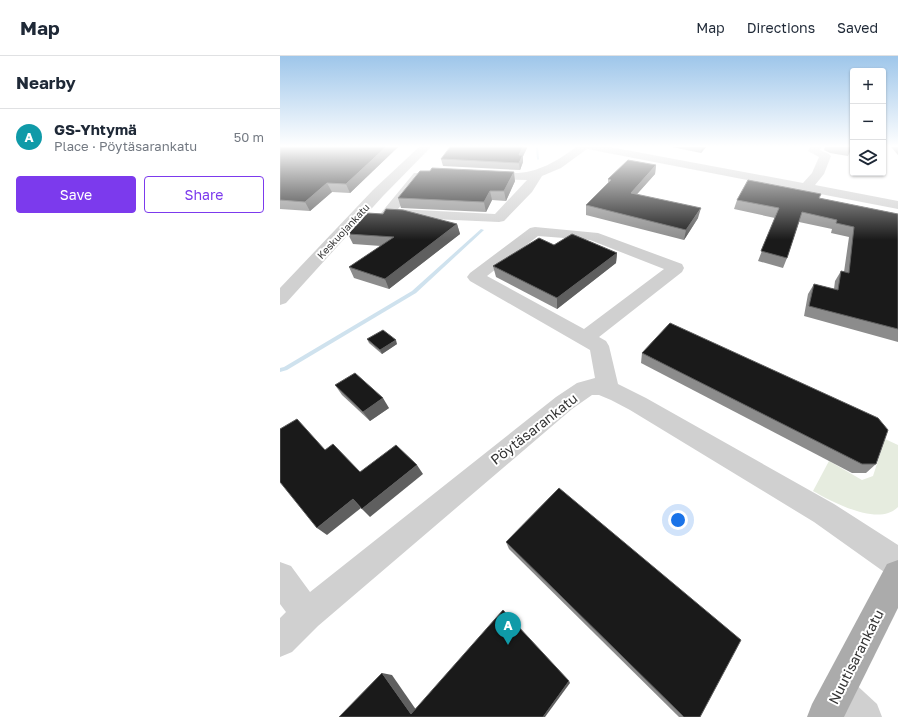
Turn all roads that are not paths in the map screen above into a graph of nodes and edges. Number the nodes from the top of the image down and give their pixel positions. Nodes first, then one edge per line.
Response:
1 (393, 178) edge
2 (416, 178) edge
3 (534, 178) edge
4 (755, 178) edge
5 (815, 178) edge
6 (806, 188) junction
7 (898, 205) edge
8 (280, 299) edge
9 (585, 338) junction
10 (608, 390) junction
11 (898, 563) edge
12 (898, 575) edge
13 (280, 577) edge
14 (307, 615) junction
15 (280, 640) edge
16 (832, 705) edge
17 (864, 717) edge

1 - 8 street, Keskuojankatu
2 - 3 street
4 - 6 street
5 - 6 street
6 - 7 street
9 - 9 street
9 - 10 street
10 - 11 street, Pöytäsarankatu
10 - 14 street, Pöytäsarankatu
12 - 16 main road, Nuutisarankatu
13 - 14 street
14 - 15 street, Pöytäsarankatu
16 - 17 street

